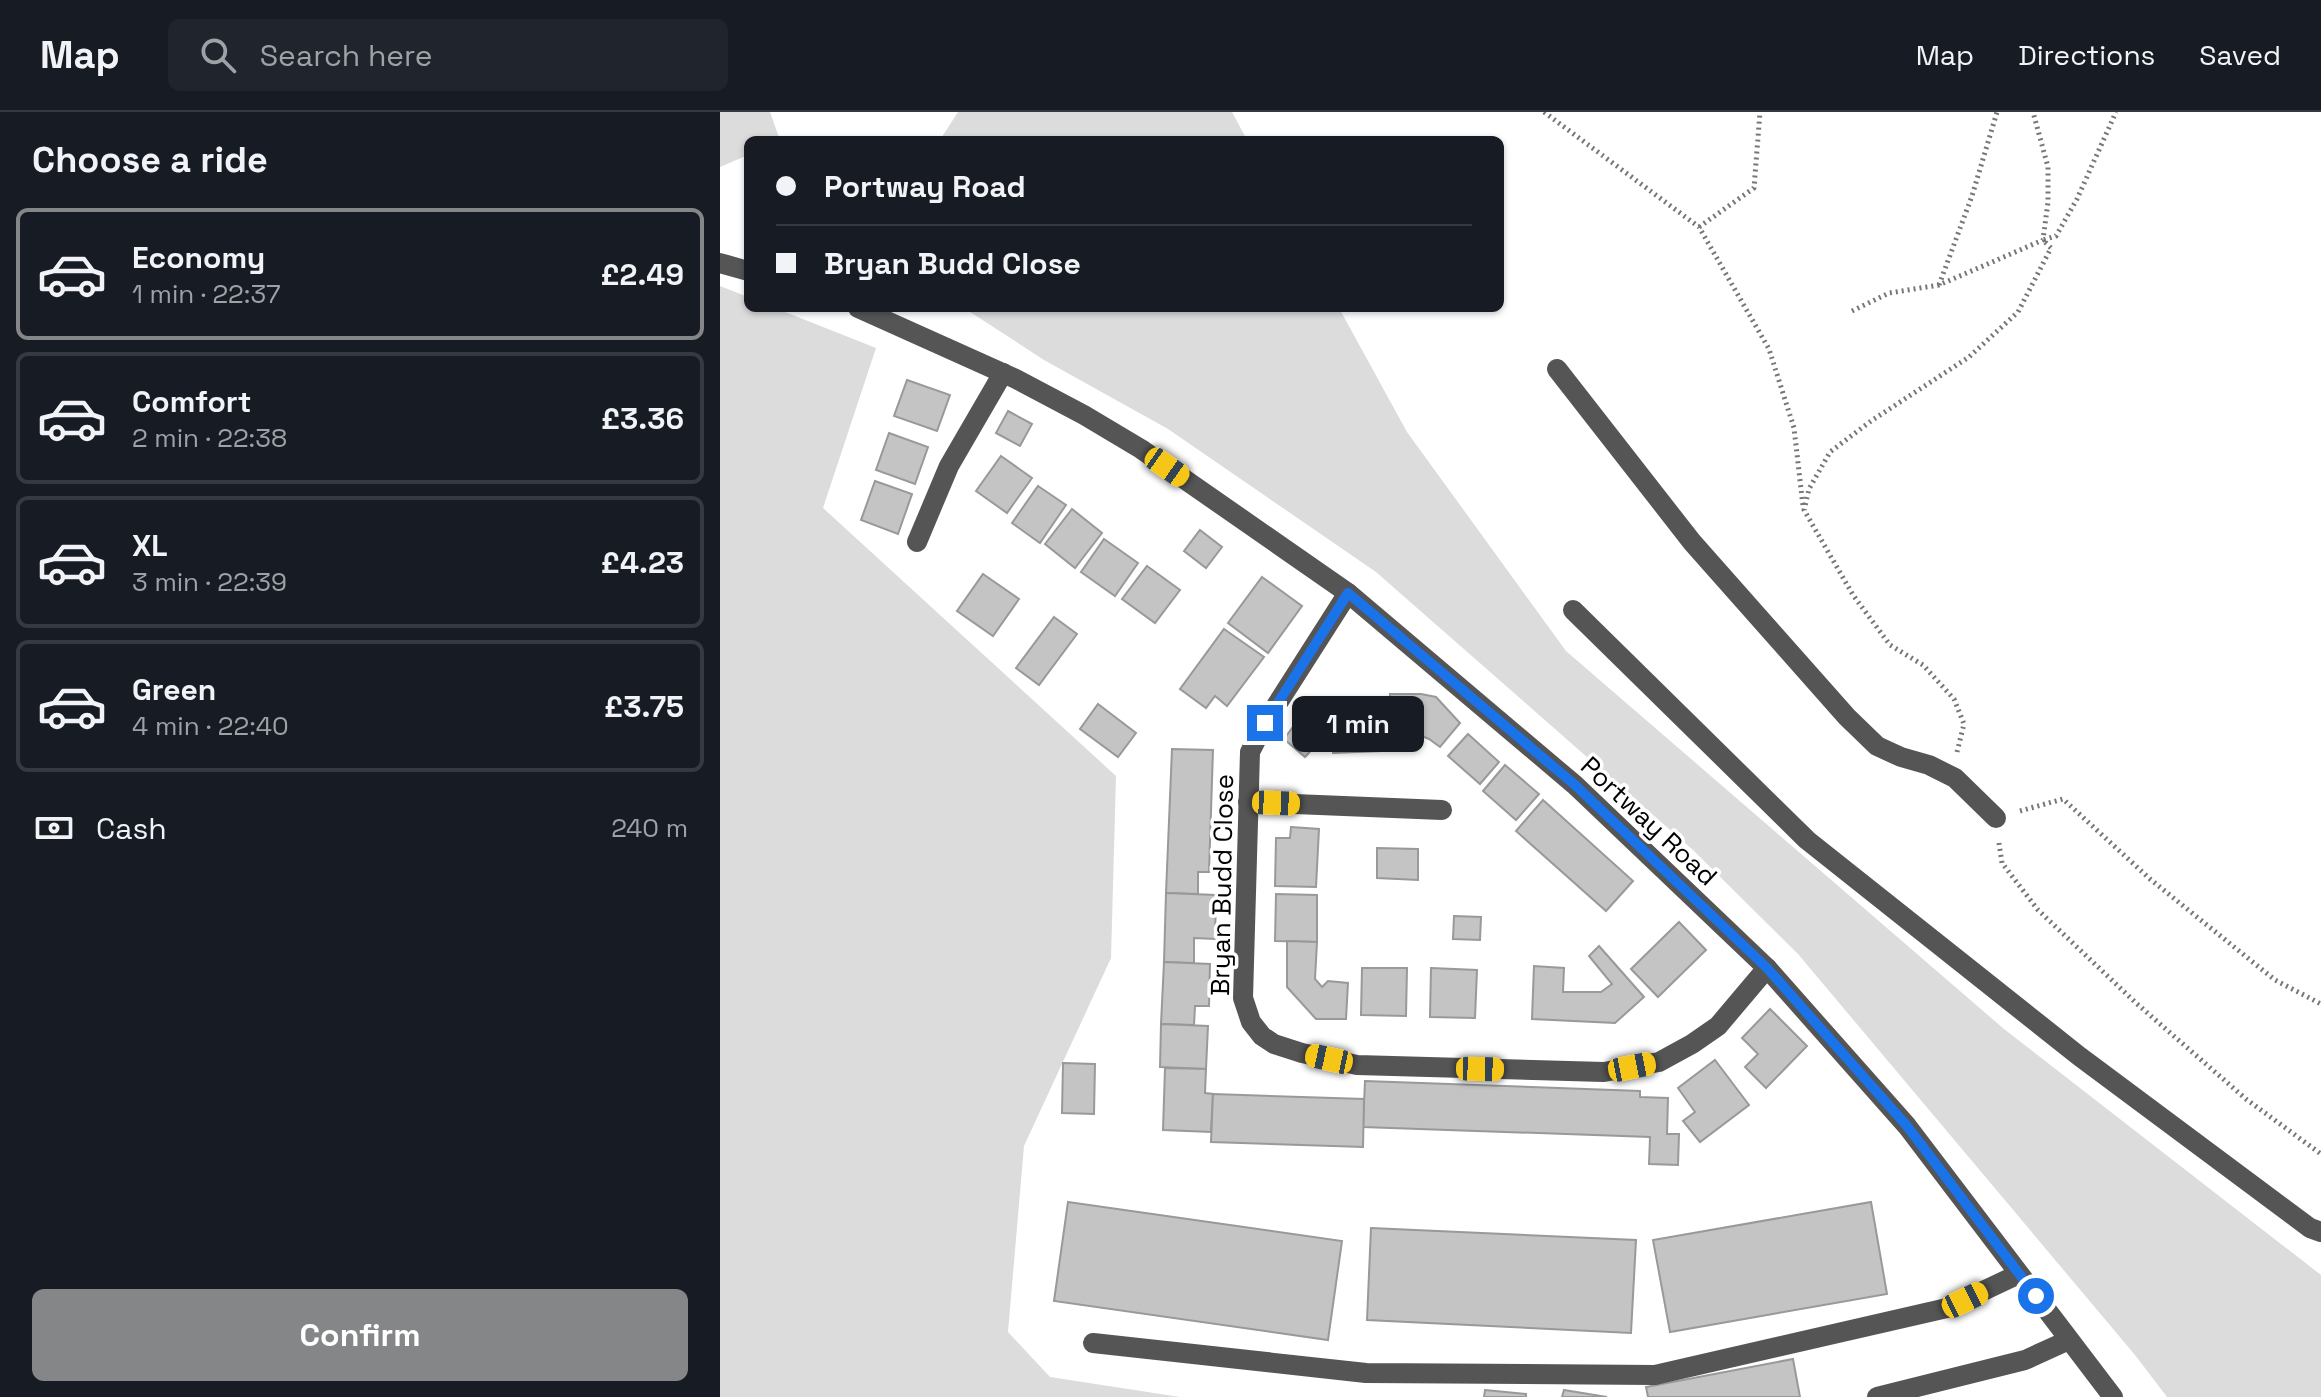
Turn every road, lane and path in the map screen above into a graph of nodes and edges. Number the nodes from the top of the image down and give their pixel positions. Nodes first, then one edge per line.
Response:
1 (1544, 112) edge
2 (1760, 112) edge
3 (1997, 112) edge
4 (2033, 112) edge
5 (2116, 112) edge
6 (1699, 227) junction
7 (2043, 240) junction
8 (720, 263) edge
9 (744, 270) edge
10 (1939, 285) junction
11 (1852, 311) dead end
12 (867, 312) edge
13 (1557, 369) dead end
14 (1003, 373) junction
15 (1804, 510) junction
16 (917, 542) dead end
17 (1348, 593) junction
18 (1573, 610) dead end
19 (1929, 765) junction
20 (1248, 802) junction
21 (1442, 810) dead end
22 (1996, 818) junction
23 (1767, 968) junction
24 (2321, 1004) edge
25 (2321, 1154) edge
26 (2321, 1232) edge
27 (2019, 1274) junction
28 (2069, 1340) junction
29 (1093, 1343) dead end
30 (1877, 1397) edge
31 (2113, 1397) edge

1 - 6 path
2 - 6 path
3 - 10 path
4 - 7 path
5 - 7 path
6 - 15 path
7 - 10 path
7 - 15 path
8 - 9 street
10 - 11 path
12 - 14 street, Portway Road
13 - 19 street
14 - 16 street
14 - 17 street, Portway Road
15 - 19 path
17 - 20 street, Bryan Budd Close
17 - 23 street, Portway Road
18 - 26 street
19 - 22 street
20 - 21 street
20 - 23 street, Bryan Budd Close
22 - 24 path
22 - 25 path
23 - 27 street, Portway Road
27 - 28 street, Portway Road
27 - 29 street
28 - 30 street
28 - 31 street, Portway Road

